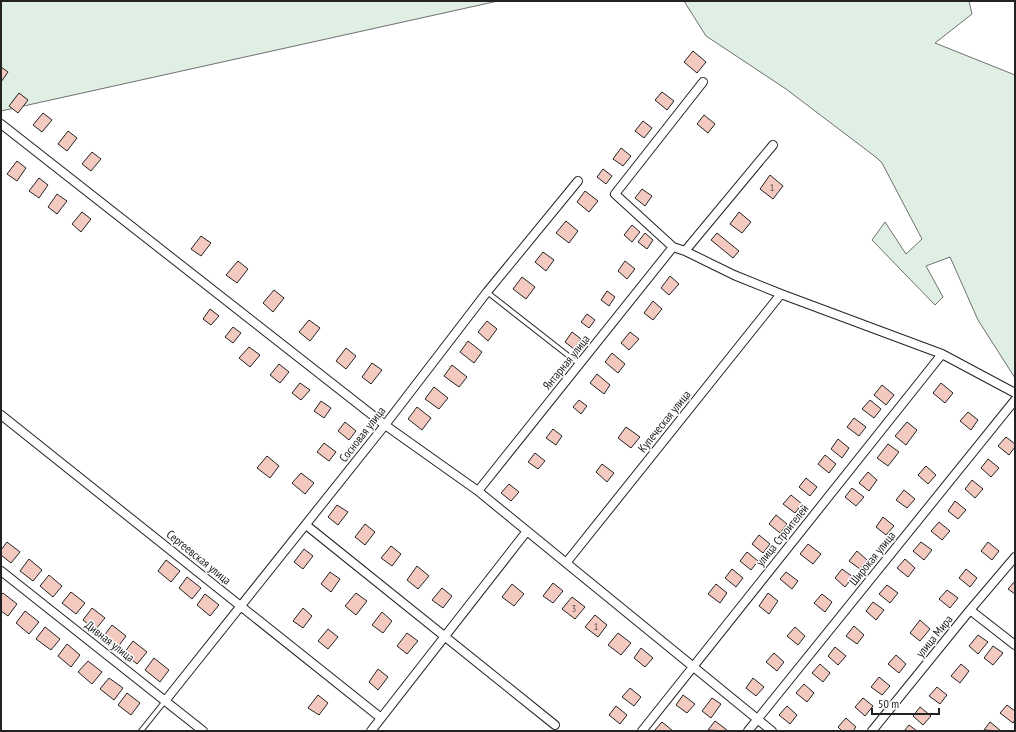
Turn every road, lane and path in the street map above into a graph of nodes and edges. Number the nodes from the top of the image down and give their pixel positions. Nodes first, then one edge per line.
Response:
1 (703, 82) dead end
2 (1, 124) edge
3 (773, 145) dead end
4 (578, 181) dead end
5 (673, 247) junction
6 (685, 251) junction
7 (486, 292) junction
8 (781, 294) junction
9 (942, 354) junction
10 (579, 364) junction
11 (1015, 392) edge
12 (1015, 400) edge
13 (1, 415) edge
14 (385, 425) junction
15 (478, 491) junction
16 (306, 525) junction
17 (527, 531) junction
18 (1015, 557) edge
19 (566, 563) junction
20 (1, 571) edge
21 (241, 606) junction
22 (970, 610) junction
23 (445, 636) junction
24 (1015, 645) edge
25 (693, 666) junction
26 (165, 700) junction
27 (381, 718) junction
28 (758, 719) junction
29 (555, 726) dead end
30 (141, 731) edge
31 (203, 731) edge
32 (371, 731) edge
33 (642, 731) edge
34 (748, 731) edge
35 (772, 731) edge
36 (872, 731) edge

1 - 5 street
2 - 14 street
3 - 6 street
4 - 7 street, Сосновая улица
5 - 6 street
5 - 10 street, Янтарная улица
6 - 8 street
7 - 10 lane
7 - 14 street, Сосновая улица
8 - 9 street
8 - 19 street, Купеческая улица
9 - 11 street
9 - 25 street, улица Строителей
10 - 15 street, Янтарная улица
12 - 28 street, Широкая улица
13 - 21 street, Сергеевская улица
14 - 15 street
14 - 16 street, Сосновая улица
15 - 17 street
16 - 21 street, Сосновая улица
16 - 23 street
17 - 19 street
17 - 23 street
18 - 22 street, улица Мира
19 - 25 street
20 - 26 street, Дивная улица
21 - 26 street, Сосновая улица
21 - 27 street, Сергеевская улица
22 - 24 street
22 - 36 street, улица Мира
23 - 27 street
23 - 29 street
25 - 28 street
25 - 33 street, улица Строителей
26 - 30 lane
26 - 31 street, Дивная улица
27 - 32 street
28 - 34 street, Широкая улица
28 - 35 street

